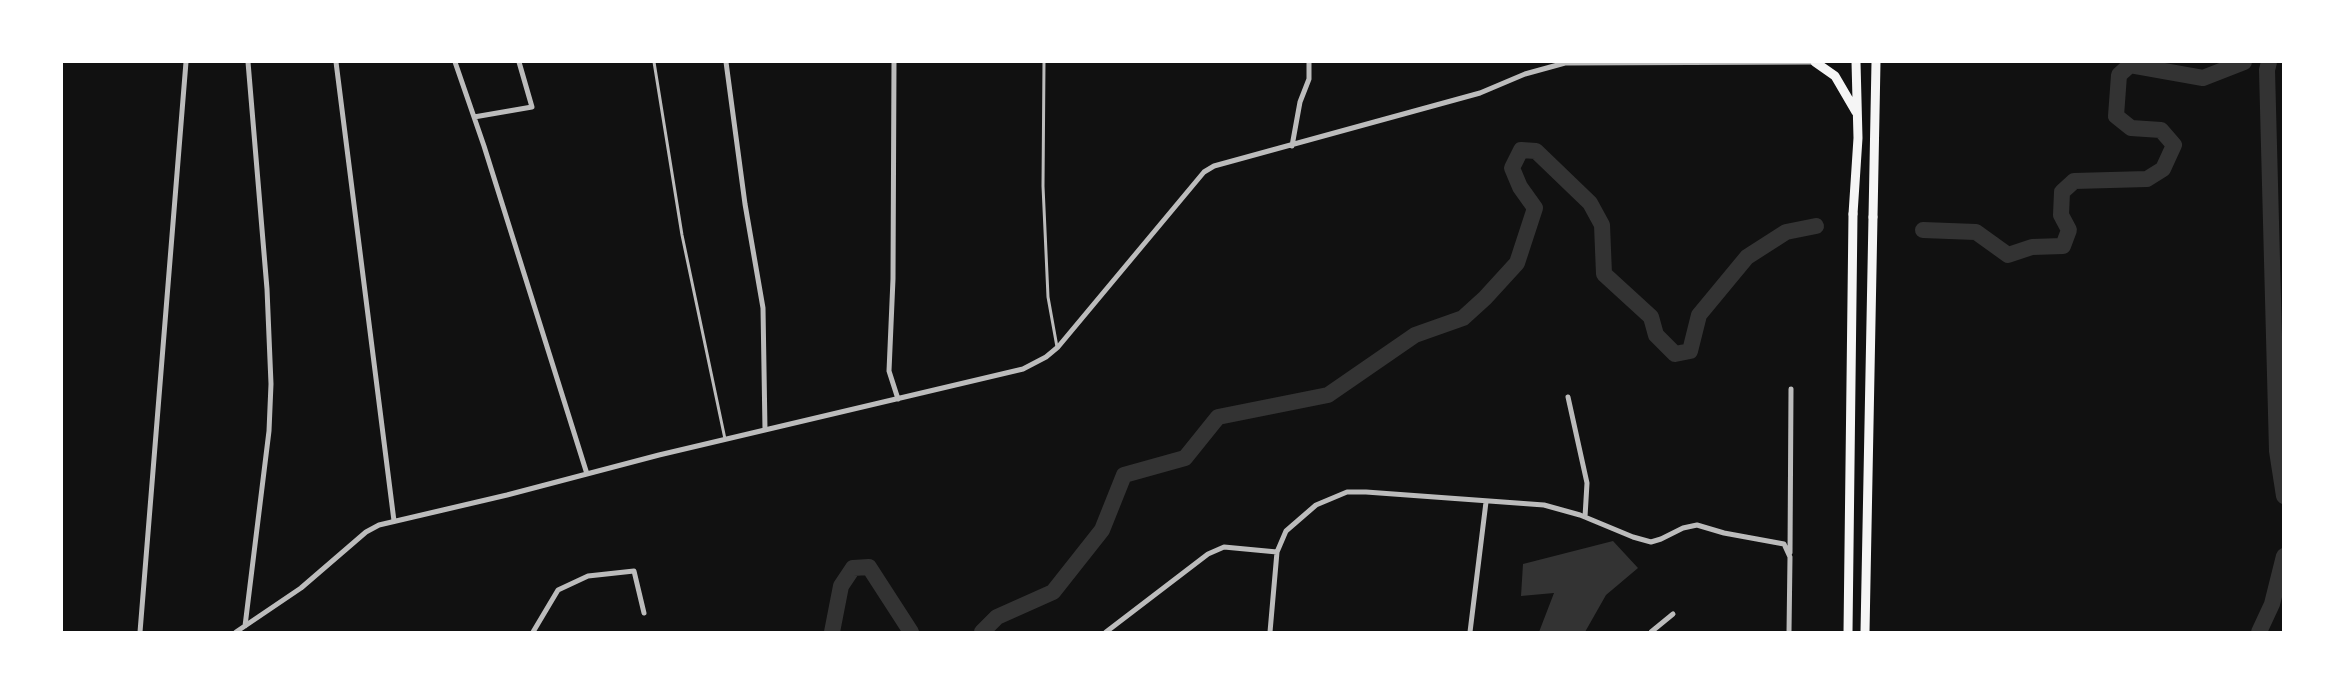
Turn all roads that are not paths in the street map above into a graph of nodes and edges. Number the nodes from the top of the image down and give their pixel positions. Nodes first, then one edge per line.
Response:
1 (186, 62) edge
2 (248, 62) edge
3 (336, 62) edge
4 (454, 62) edge
5 (519, 62) edge
6 (654, 62) edge
7 (726, 62) edge
8 (894, 62) edge
9 (1044, 62) edge
10 (1309, 62) edge
11 (1815, 62) edge
12 (1856, 62) edge
13 (1876, 62) edge
14 (1857, 114) junction
15 (474, 117) junction
16 (1292, 146) junction
17 (1058, 347) junction
18 (1791, 389) dead end
19 (1568, 397) dead end
20 (898, 399) junction
21 (765, 430) junction
22 (725, 441) junction
23 (587, 474) junction
24 (1486, 502) junction
25 (1585, 517) junction
26 (394, 520) junction
27 (1277, 552) junction
28 (1790, 557) junction
29 (644, 613) dead end
30 (1673, 614) dead end
31 (245, 626) junction
32 (140, 633) edge
33 (236, 633) edge
34 (533, 633) edge
35 (1106, 633) edge
36 (1270, 633) edge
37 (1470, 633) edge
38 (1651, 633) edge
39 (1789, 633) edge
40 (1848, 633) edge
41 (1865, 633) edge

1 - 32 street
2 - 31 street
3 - 26 street
4 - 15 street
5 - 15 street
6 - 22 lane
7 - 21 street
8 - 20 street
9 - 17 lane
10 - 16 street
11 - 14 highway
11 - 16 street
12 - 14 highway
13 - 41 highway
14 - 40 highway
15 - 23 street
16 - 17 street
17 - 20 street
18 - 28 street
19 - 25 street
20 - 21 street
21 - 22 street
22 - 23 street
23 - 26 street
24 - 25 street
24 - 27 street
24 - 37 street
25 - 28 street
26 - 31 street
27 - 35 street
27 - 36 street
28 - 39 street
29 - 34 street
30 - 38 street
31 - 33 street

